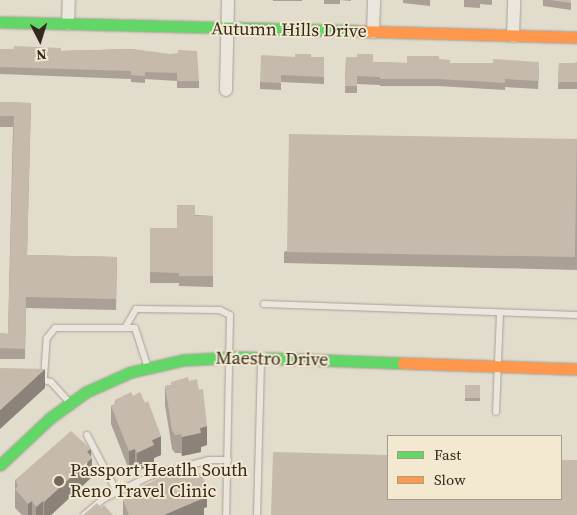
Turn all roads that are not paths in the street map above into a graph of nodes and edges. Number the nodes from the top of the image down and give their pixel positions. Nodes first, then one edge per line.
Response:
1 (69, 0) edge
2 (228, 0) edge
3 (374, 0) edge
4 (514, 0) edge
5 (0, 22) edge
6 (68, 24) junction
7 (227, 28) junction
8 (373, 32) junction
9 (513, 36) junction
10 (577, 37) edge
11 (226, 90) dead end
12 (264, 304) dead end
13 (500, 313) junction
14 (577, 315) edge
15 (125, 328) junction
16 (229, 357) junction
17 (261, 358) junction
18 (498, 366) junction
19 (148, 368) junction
20 (577, 369) edge
21 (35, 378) edge
22 (44, 380) junction
23 (69, 402) junction
24 (496, 412) dead end
25 (87, 435) dead end
26 (228, 460) junction
27 (0, 464) edge
28 (117, 492) junction
29 (84, 515) edge
30 (226, 515) edge
31 (257, 515) edge

1 - 6 street
2 - 7 street
3 - 8 street
4 - 9 street
5 - 6 street, Autumn Hills Drive
6 - 7 street, Autumn Hills Drive
7 - 8 street, Autumn Hills Drive
7 - 11 street
8 - 9 street, Autumn Hills Drive
9 - 10 street, Autumn Hills Drive
12 - 13 lane
13 - 14 lane
13 - 18 lane
15 - 16 lane
15 - 19 lane
15 - 22 lane
16 - 17 street, Maestro Drive
16 - 19 street, Maestro Drive
16 - 26 lane
17 - 18 street, Maestro Drive
17 - 31 lane
18 - 20 street, Maestro Drive
18 - 24 lane
19 - 23 street, Maestro Drive
21 - 22 lane
22 - 23 lane
23 - 27 street, Maestro Drive
25 - 28 lane
26 - 28 lane
26 - 30 lane
28 - 29 lane

